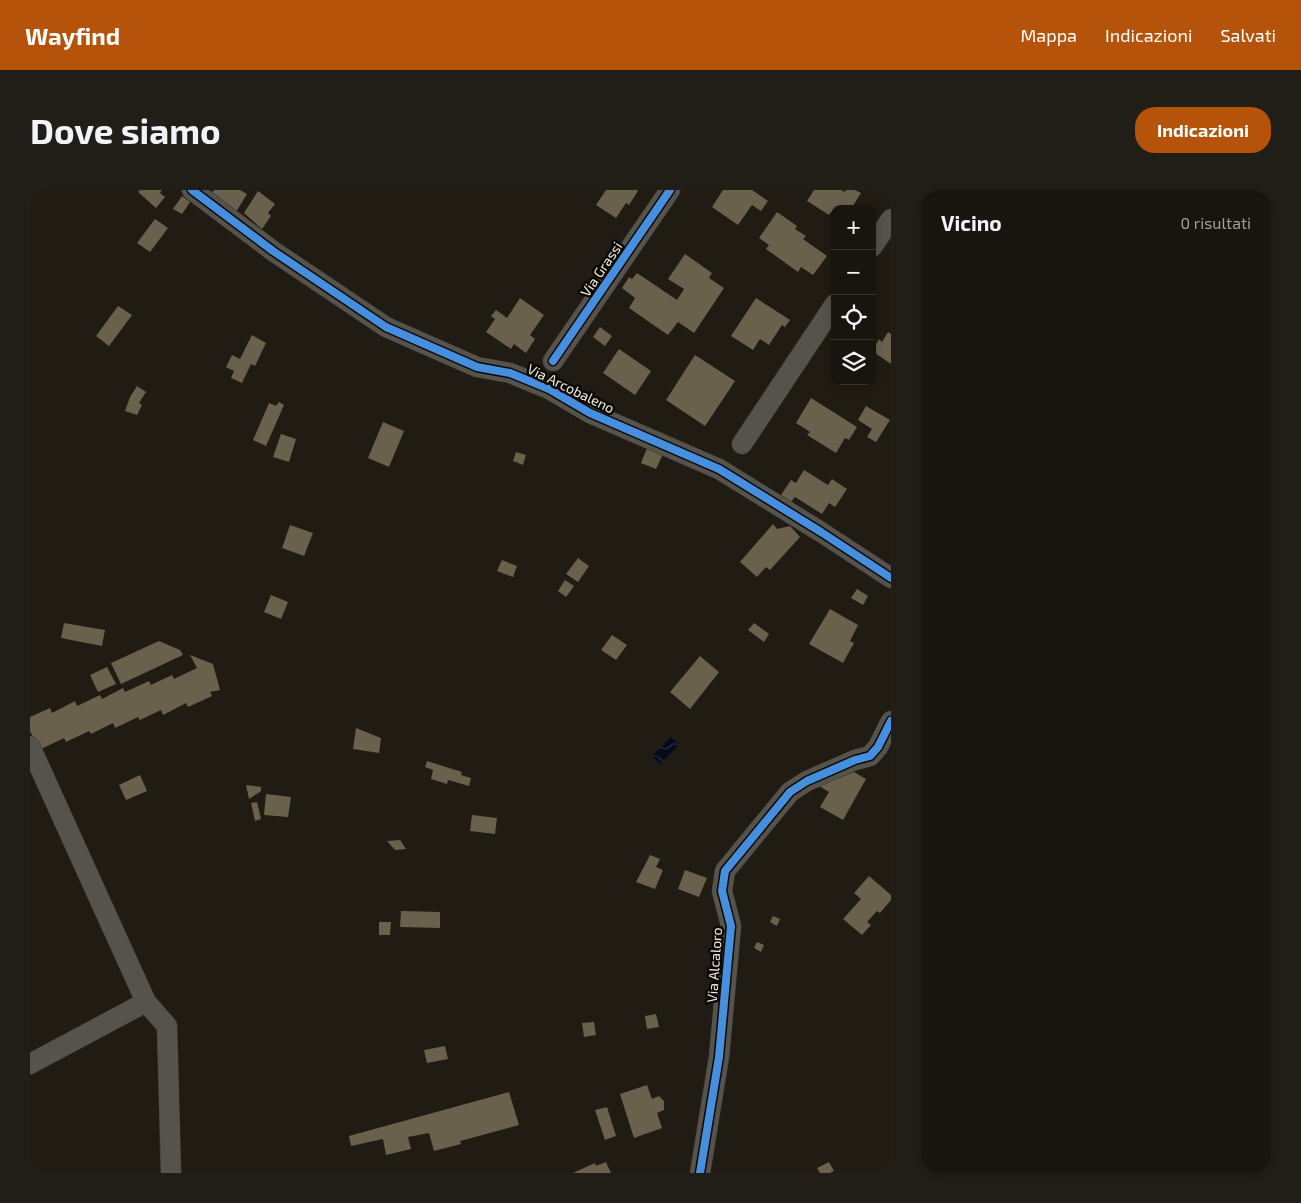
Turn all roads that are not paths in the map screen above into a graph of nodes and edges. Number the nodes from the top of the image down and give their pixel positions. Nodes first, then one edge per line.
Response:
1 (192, 190) edge
2 (670, 190) edge
3 (891, 219) edge
4 (876, 241) edge
5 (831, 310) edge
6 (553, 361) dead end
7 (742, 444) dead end
8 (891, 578) edge
9 (891, 721) edge
10 (30, 746) edge
11 (146, 1002) junction
12 (30, 1064) edge
13 (171, 1173) edge
14 (700, 1173) edge

1 - 8 street, Via Arcobaleno
2 - 6 street, Via Grassi
3 - 4 street
5 - 7 street
9 - 14 street, Via Alcaloro
10 - 11 street
11 - 12 street
11 - 13 street

